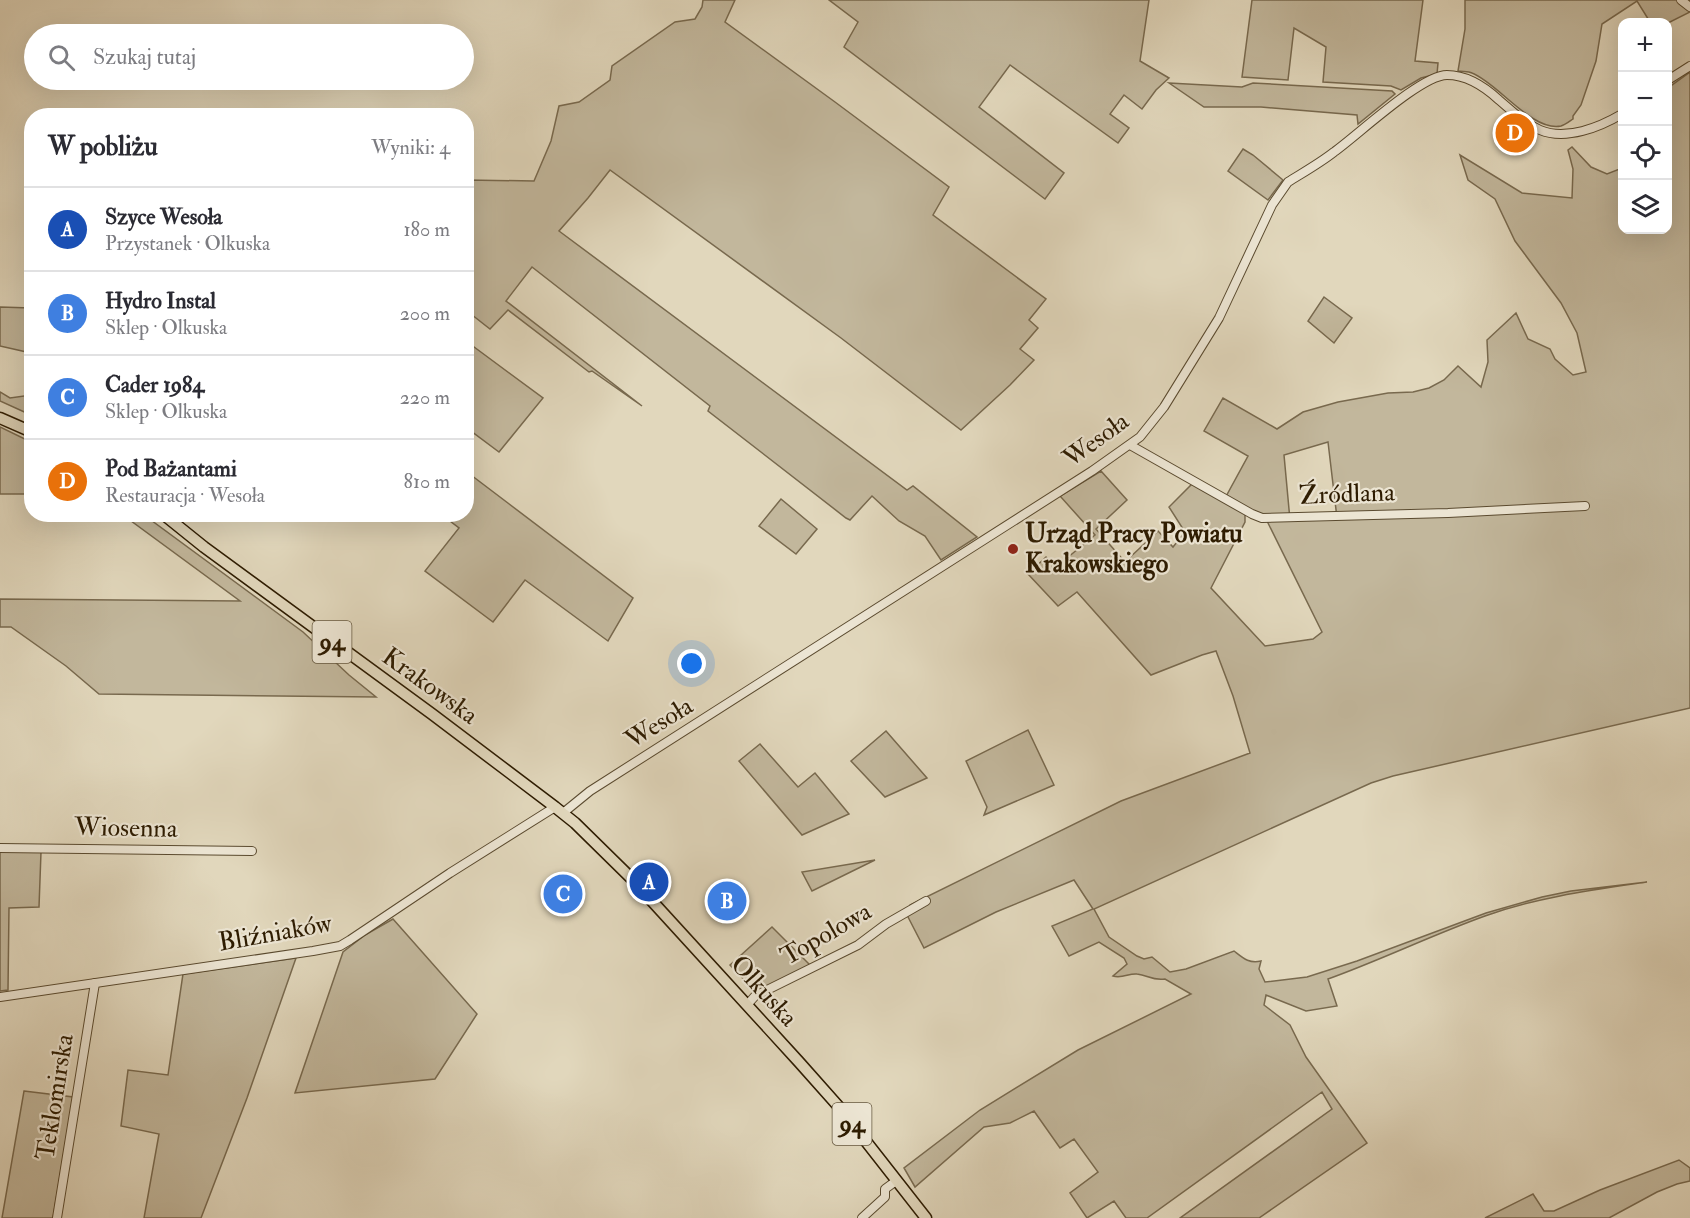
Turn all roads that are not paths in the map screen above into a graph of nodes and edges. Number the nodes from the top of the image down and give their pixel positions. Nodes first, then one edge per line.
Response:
1 (1681, 0) edge
2 (1690, 7) edge
3 (1690, 66) edge
4 (1672, 77) edge
5 (1618, 116) edge
6 (0, 418) edge
7 (24, 428) edge
8 (1130, 445) junction
9 (1585, 506) dead end
10 (173, 522) edge
11 (559, 810) junction
12 (0, 848) edge
13 (252, 851) dead end
14 (926, 901) dead end
15 (95, 983) junction
16 (0, 997) edge
17 (747, 1005) junction
18 (897, 1180) junction
19 (57, 1218) edge
20 (862, 1218) edge
21 (926, 1218) edge

1 - 2 street
3 - 4 street
5 - 8 street, Wesoła
6 - 7 main road
8 - 9 street, Źródlana
8 - 11 street, Wesoła
10 - 11 main road, Krakowska / 94
11 - 15 street, Bliźniaków
11 - 17 main road, Olkuska / 94
12 - 13 street, Wiosenna
14 - 17 street, Topolowa
15 - 16 street, Bliźniaków
15 - 19 street, Teklomirska
17 - 18 main road, Olkuska / 94
18 - 20 street
18 - 21 main road, Olkuska / 94

